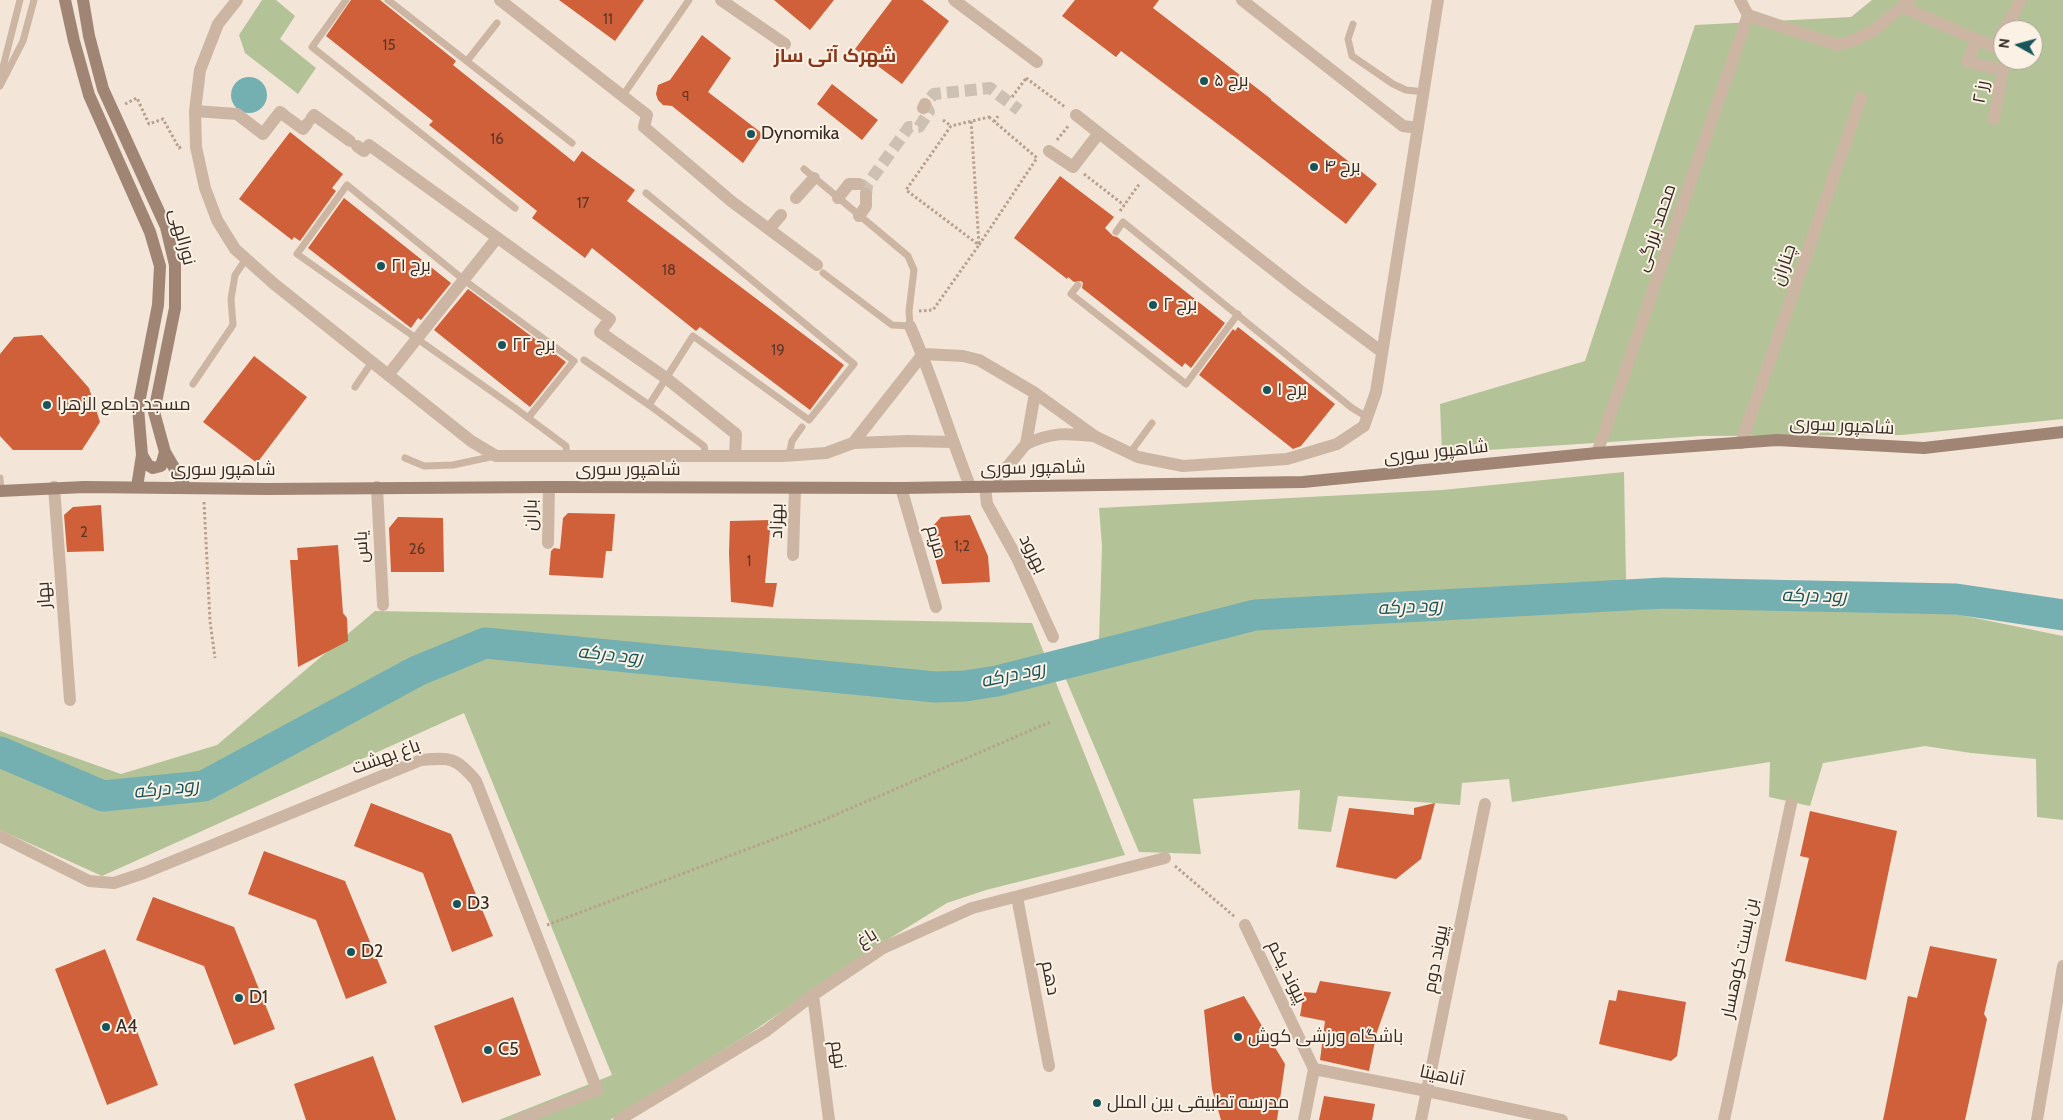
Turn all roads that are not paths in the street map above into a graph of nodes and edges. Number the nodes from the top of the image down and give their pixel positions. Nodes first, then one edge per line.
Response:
1 (20, 0) edge
2 (34, 0) edge
3 (65, 0) edge
4 (83, 0) edge
5 (237, 0) edge
6 (346, 0) edge
7 (388, 0) edge
8 (500, 0) edge
9 (690, 0) edge
10 (721, 0) edge
11 (954, 0) edge
12 (1242, 0) edge
13 (1438, 0) edge
14 (1740, 0) edge
15 (2021, 0) edge
16 (1906, 3) edge
17 (1748, 15) junction
18 (2009, 20) edge
19 (497, 23) dead end
20 (1353, 24) dead end
21 (1976, 40) junction
22 (785, 44) dead end
23 (1993, 47) edge
24 (467, 61) junction
25 (1037, 62) road end
26 (0, 79) edge
27 (0, 86) edge
28 (626, 91) dead end
29 (1424, 92) junction
30 (1861, 98) dead end
31 (195, 111) junction
32 (1076, 115) road end
33 (1994, 119) dead end
34 (1418, 128) junction
35 (1099, 133) junction
36 (572, 143) dead end
37 (1049, 151) dead end
38 (809, 174) joint
39 (646, 193) dead end
40 (796, 198) dead end
41 (838, 198) junction
42 (515, 208) dead end
43 (781, 215) dead end
44 (859, 216) junction
45 (769, 229) junction
46 (1116, 232) dead end
47 (497, 238) junction
48 (246, 259) junction
49 (820, 269) joint
50 (464, 280) junction
51 (1078, 285) dead end
52 (1238, 314) junction
53 (910, 326) junction
54 (1382, 352) junction
55 (923, 354) junction
56 (584, 360) dead end
57 (372, 362) junction
58 (388, 375) junction
59 (666, 378) junction
60 (193, 384) dead end
61 (355, 387) dead end
62 (1035, 393) junction
63 (649, 405) junction
64 (1367, 417) junction
65 (528, 418) junction
66 (1152, 423) dead end
67 (802, 427) dead end
68 (2063, 432) edge
69 (1096, 437) junction
70 (952, 442) junction
71 (853, 443) junction
72 (1741, 443) junction
73 (1026, 444) junction
74 (165, 452) junction
75 (1130, 453) junction
76 (1597, 453) junction
77 (142, 455) junction
78 (789, 455) junction
79 (496, 456) junction
80 (567, 456) junction
81 (706, 456) junction
82 (735, 456) junction
83 (405, 458) dead end
84 (0, 478) edge
85 (970, 486) junction
86 (985, 486) junction
87 (54, 487) junction
88 (137, 487) junction
89 (377, 487) junction
90 (549, 487) junction
91 (186, 488) junction
92 (795, 488) junction
93 (901, 488) junction
94 (1, 491) edge
95 (548, 543) dead end
96 (793, 555) dead end
97 (383, 605) dead end
98 (936, 607) dead end
99 (1053, 636) dead end
100 (70, 700) dead end
101 (1485, 804) dead end
102 (1791, 804) dead end
103 (0, 836) edge
104 (1166, 858) road end
105 (1017, 897) junction
106 (1245, 925) road end
107 (2063, 966) edge
108 (813, 995) junction
109 (1049, 1066) dead end
110 (1314, 1069) junction
111 (1427, 1090) junction
112 (518, 1120) edge
113 (619, 1120) edge
114 (829, 1120) edge
115 (1304, 1120) edge
116 (1421, 1120) edge
117 (1562, 1120) edge
118 (1724, 1120) edge
119 (2037, 1120) edge

1 - 26 lane
2 - 27 lane
3 - 77 street, نورالهی
4 - 74 street, نورالهی
5 - 31 street
6 - 42 lane
7 - 24 lane
8 - 45 street
9 - 28 lane
10 - 22 street
11 - 25 street
12 - 34 street
13 - 29 street
14 - 17 street
15 - 18 street
16 - 17 street
16 - 21 street
17 - 76 street, محمد بزرگی
19 - 24 lane
20 - 29 lane
21 - 23 street
21 - 33 street, رز ۲
24 - 36 lane
29 - 34 street
30 - 72 street, چناران
31 - 47 street
31 - 48 street
32 - 35 street
34 - 54 street
35 - 37 street
35 - 54 street
38 - 40 street
38 - 41 lane
39 - 59 lane
41 - 44 lane
41 - 44 street
43 - 45 street
44 - 53 lane
45 - 49 street
46 - 52 lane
47 - 50 street
47 - 59 street
48 - 57 street
48 - 60 lane
49 - 53 lane
50 - 58 street
50 - 65 lane
50 - 65 lane
51 - 52 lane
52 - 64 lane
53 - 55 street
54 - 64 street
55 - 62 street
55 - 70 street
55 - 71 street
56 - 63 lane
57 - 58 street
57 - 61 lane
58 - 79 street
59 - 63 lane
59 - 82 street
62 - 69 street
62 - 73 street
63 - 81 lane
64 - 75 street
65 - 80 lane
66 - 75 lane
67 - 78 lane
68 - 72 street, شاهپور سوری
69 - 73 street
69 - 75 street
70 - 71 street
70 - 85 street
71 - 78 street
72 - 76 street, شاهپور سوری
73 - 86 street
74 - 77 street
74 - 91 street, نورالهی
76 - 86 street, شاهپور سوری
77 - 88 street, نورالهی
78 - 82 street
79 - 80 street
79 - 83 lane
80 - 81 street
81 - 82 street
84 - 94 lane
85 - 86 street, شاهپور سوری
85 - 93 street, شاهپور سوری
86 - 99 street, بهرود
87 - 88 street, شاهپور سوری
87 - 94 street, شاهپور سوری
87 - 100 street, بهار
88 - 91 street, شاهپور سوری
89 - 90 street, شاهپور سوری
89 - 91 street, شاهپور سوری
89 - 97 street, یاس
90 - 92 street, شاهپور سوری
90 - 95 street, باران
92 - 93 street, شاهپور سوری
92 - 96 street, بهزاد
93 - 98 street, مریم
101 - 111 street, پیوند دوم
102 - 118 street, بن بست کوهسار
103 - 112 street, باغ بهشت
104 - 105 street, باغ
105 - 108 street, باغ
105 - 109 street, دهم
106 - 110 street, پیوند یکم
107 - 119 street
108 - 113 street, باغ
108 - 114 street, نهم
110 - 111 street, آناهیتا
110 - 115 street
111 - 116 street, پیوند دوم
111 - 117 street, آناهیتا

